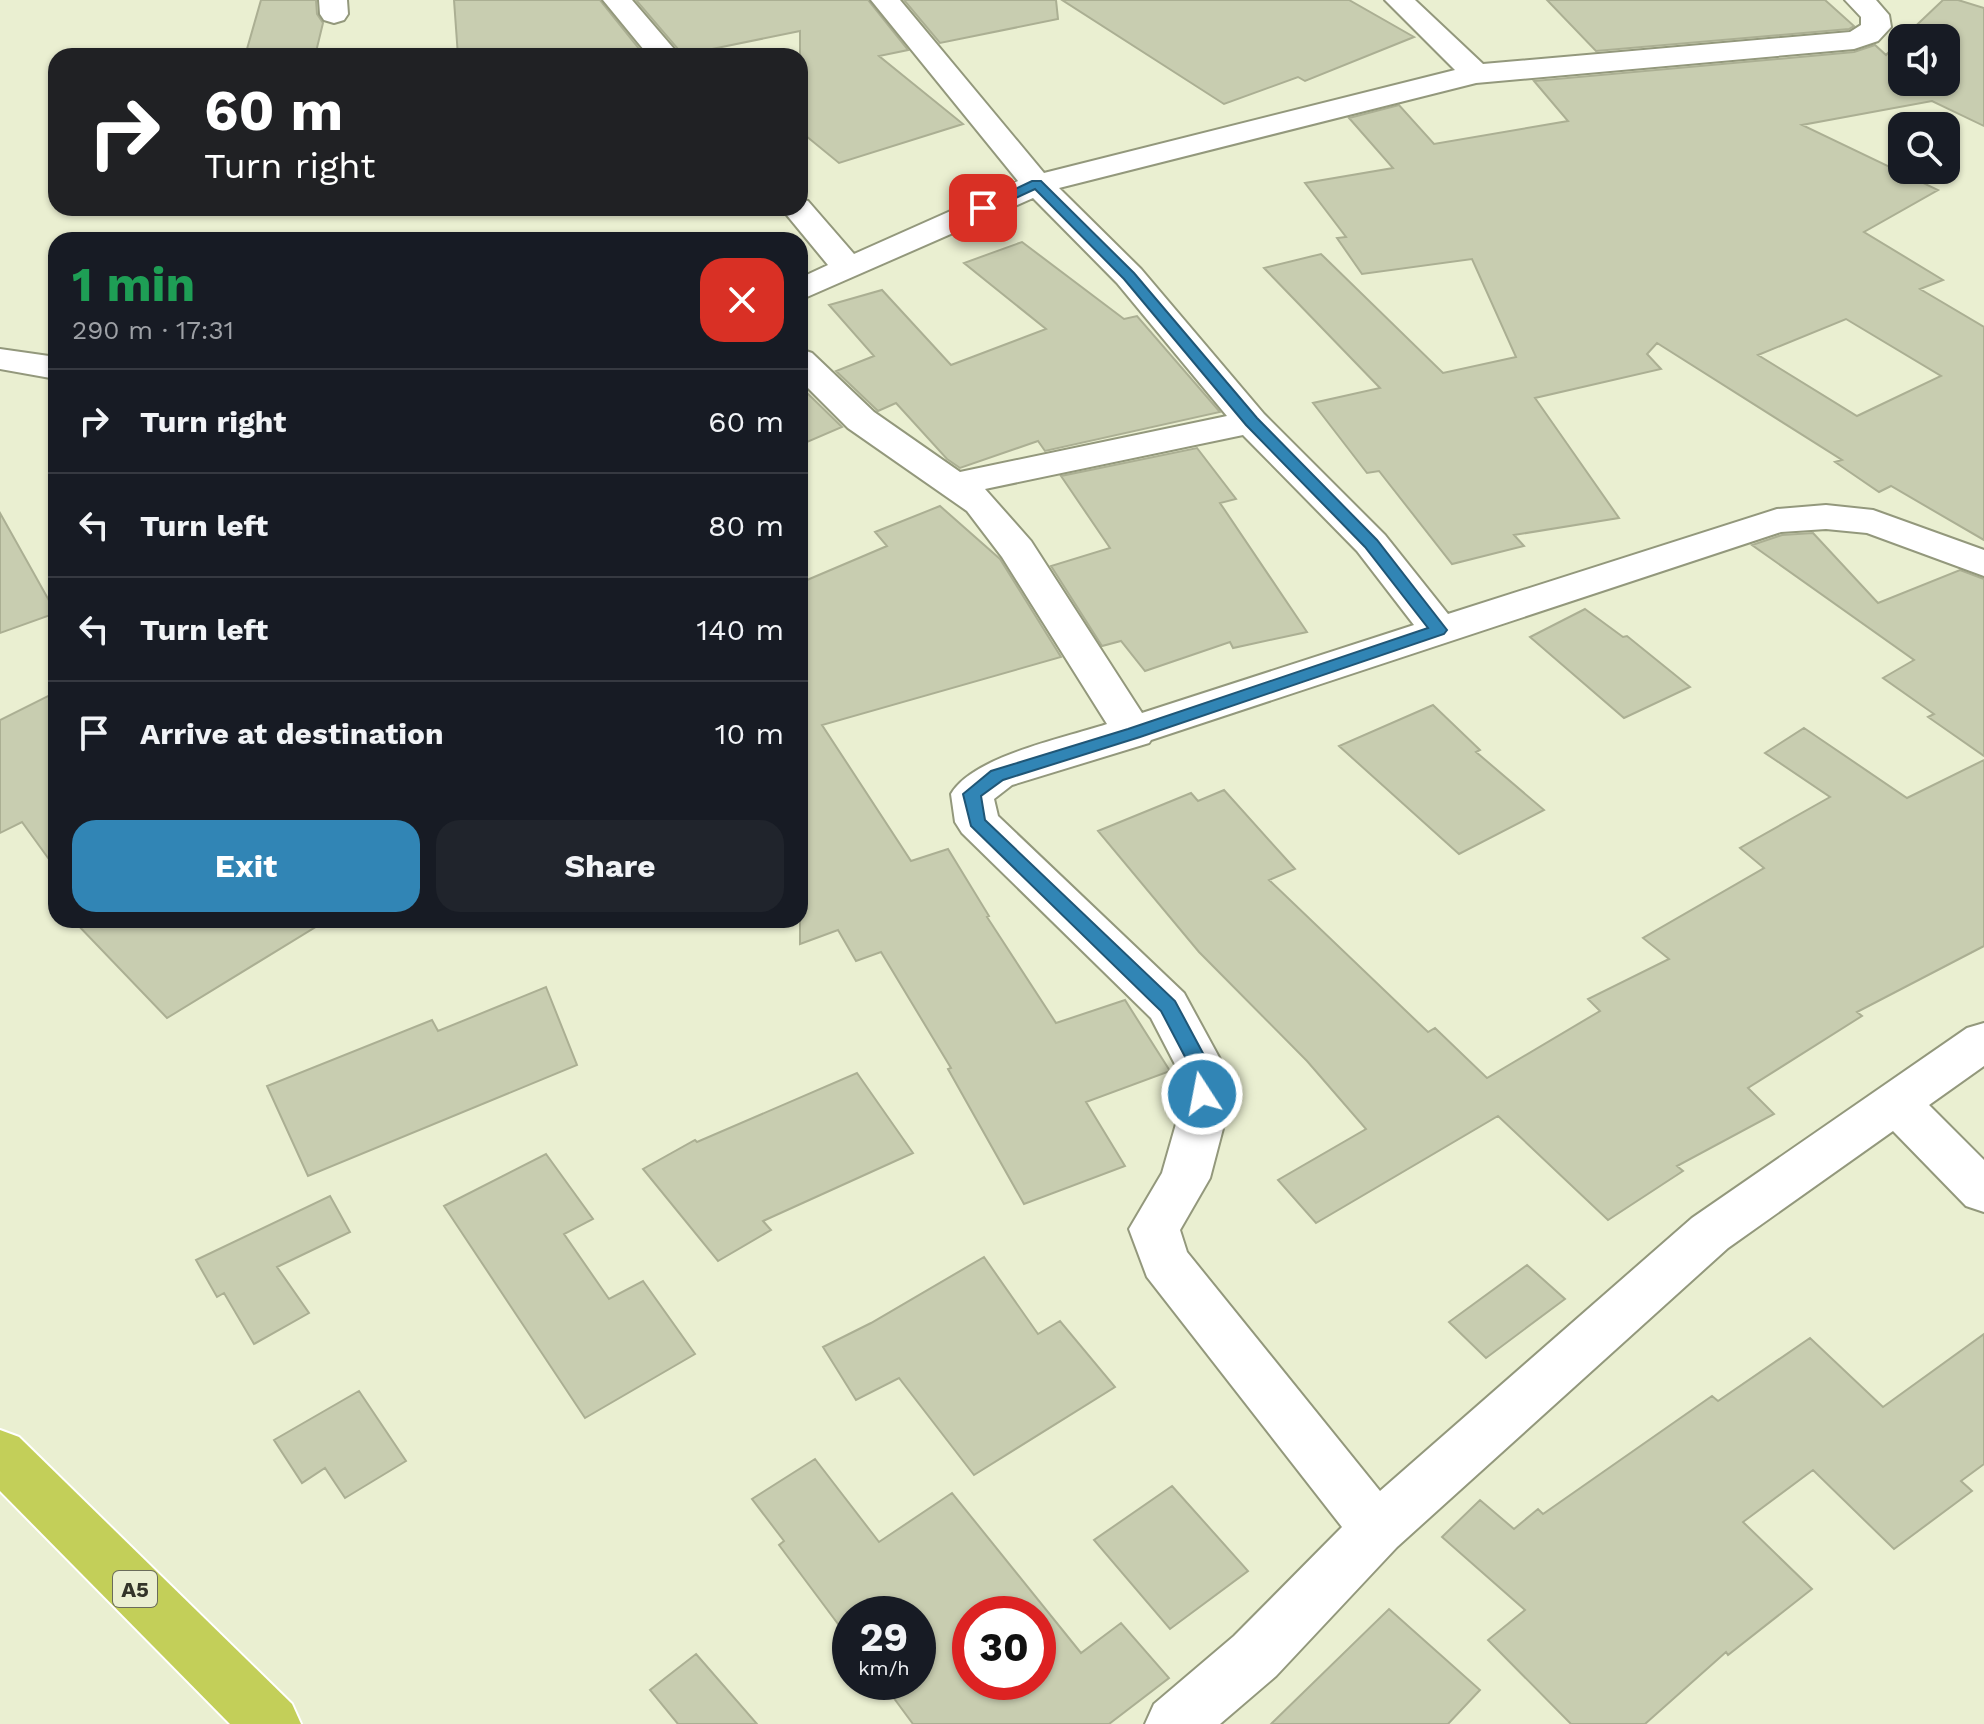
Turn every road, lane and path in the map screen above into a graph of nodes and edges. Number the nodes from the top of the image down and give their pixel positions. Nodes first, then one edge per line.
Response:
1 (617, 0) edge
2 (885, 0) edge
3 (1399, 0) edge
4 (1859, 0) edge
5 (658, 48) edge
6 (1476, 74) junction
7 (1037, 184) junction
8 (804, 216) edge
9 (848, 268) junction
10 (808, 286) edge
11 (0, 359) edge
12 (48, 367) edge
13 (808, 368) edge
14 (1251, 422) junction
15 (953, 485) junction
16 (1984, 564) edge
17 (1439, 630) junction
18 (1134, 733) junction
19 (1984, 1041) edge
20 (1896, 1103) junction
21 (1984, 1192) edge
22 (0, 1454) edge
23 (1377, 1529) junction
24 (271, 1724) edge
25 (1175, 1724) edge

1 - 5 street
2 - 7 street
3 - 6 street
4 - 6 street
6 - 7 street
7 - 9 street
7 - 14 street
8 - 9 street
9 - 10 street
11 - 12 street
13 - 15 street
14 - 15 street
14 - 17 street
15 - 18 street
16 - 17 street
17 - 18 street
18 - 23 street
19 - 20 street
20 - 21 street
20 - 23 street
22 - 24 highway, A5
23 - 25 street

